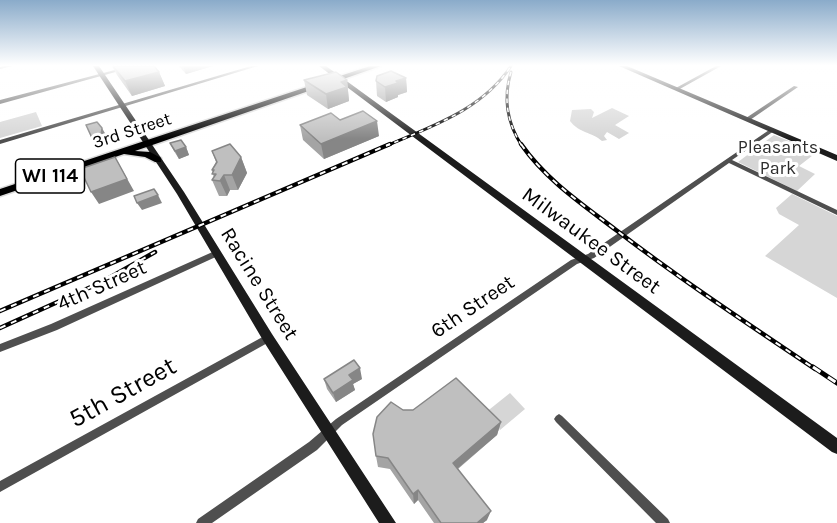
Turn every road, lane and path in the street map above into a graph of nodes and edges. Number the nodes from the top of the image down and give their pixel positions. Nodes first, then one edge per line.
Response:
1 (44, 90) edge
2 (112, 90) edge
3 (174, 90) edge
4 (305, 90) edge
5 (354, 90) edge
6 (679, 90) edge
7 (791, 90) edge
8 (0, 102) edge
9 (122, 106) junction
10 (748, 120) junction
11 (187, 130) junction
12 (772, 130) junction
13 (0, 142) edge
14 (147, 143) junction
15 (837, 158) edge
16 (101, 159) junction
17 (158, 160) junction
18 (729, 161) junction
19 (0, 193) edge
20 (837, 213) edge
21 (217, 253) junction
22 (583, 259) junction
23 (268, 338) junction
24 (0, 348) edge
25 (559, 419) dead end
26 (329, 432) junction
27 (837, 447) edge
28 (0, 487) edge
29 (202, 523) edge
30 (388, 523) edge
31 (663, 523) edge

1 - 8 street
2 - 9 street, Racine Street
3 - 9 street
4 - 11 main road, 3rd Street / WI 114
5 - 22 street, Milwaukee Street
6 - 10 street
7 - 10 street
9 - 13 street
9 - 14 street, Racine Street
10 - 12 street
11 - 14 main road, 3rd Street / WI 114
11 - 17 main road
12 - 15 street
12 - 18 street, 6th Street
14 - 16 main road, 3rd Street / WI 114
14 - 17 street, Racine Street
16 - 17 main road
16 - 19 main road, 3rd Street / WI 114
17 - 21 street, Racine Street
18 - 20 street
18 - 22 street, 6th Street
21 - 23 street, Racine Street
21 - 24 street, 4th Street
22 - 26 street, 6th Street
22 - 27 street, Milwaukee Street
23 - 26 street, Racine Street
23 - 28 street, 5th Street
25 - 31 street
26 - 29 street, 6th Street
26 - 30 street, Racine Street

